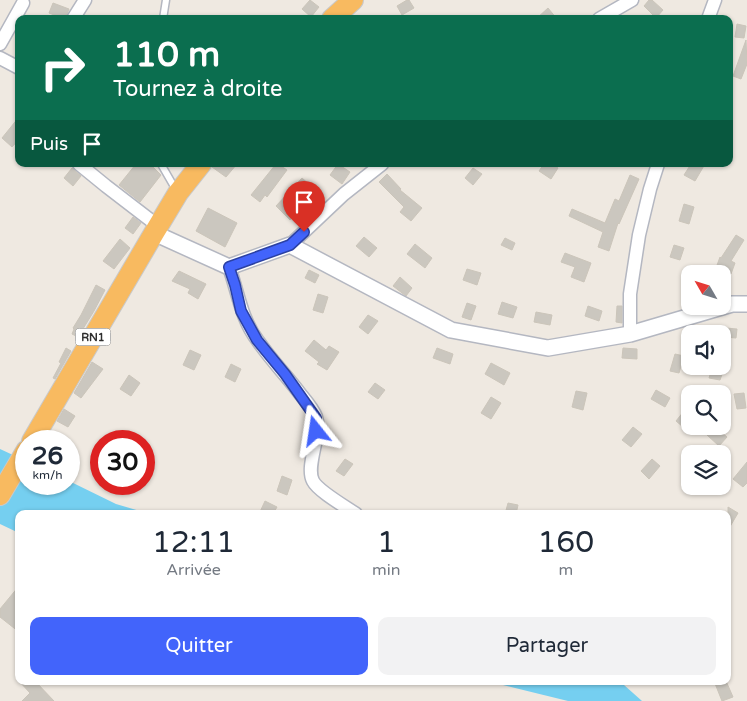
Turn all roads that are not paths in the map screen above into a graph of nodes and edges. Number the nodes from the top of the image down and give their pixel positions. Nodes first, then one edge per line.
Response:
1 (85, 0) edge
2 (166, 0) edge
3 (353, 0) edge
4 (632, 0) edge
5 (714, 0) edge
6 (24, 3) dead end
7 (17, 15) edge
8 (76, 15) edge
9 (164, 15) edge
10 (336, 15) edge
11 (606, 15) edge
12 (709, 15) edge
13 (15, 18) edge
14 (0, 44) edge
15 (0, 58) edge
16 (15, 66) edge
17 (83, 167) edge
18 (163, 167) edge
19 (199, 167) edge
20 (378, 167) edge
21 (657, 167) edge
22 (178, 193) junction
23 (156, 229) junction
24 (290, 245) junction
25 (229, 267) junction
26 (747, 304) edge
27 (630, 334) junction
28 (38, 430) edge
29 (15, 470) edge
30 (0, 496) edge
31 (350, 510) edge

1 - 8 street
2 - 9 lane
3 - 10 highway
4 - 11 street
5 - 12 street
6 - 7 street
13 - 14 street
15 - 16 street
17 - 23 street
18 - 22 lane
19 - 22 highway, RN1
20 - 24 street
21 - 27 street
22 - 23 highway, RN1
23 - 25 street
23 - 28 highway, RN1
24 - 25 street
24 - 27 street
25 - 31 street
26 - 27 street
29 - 30 highway

